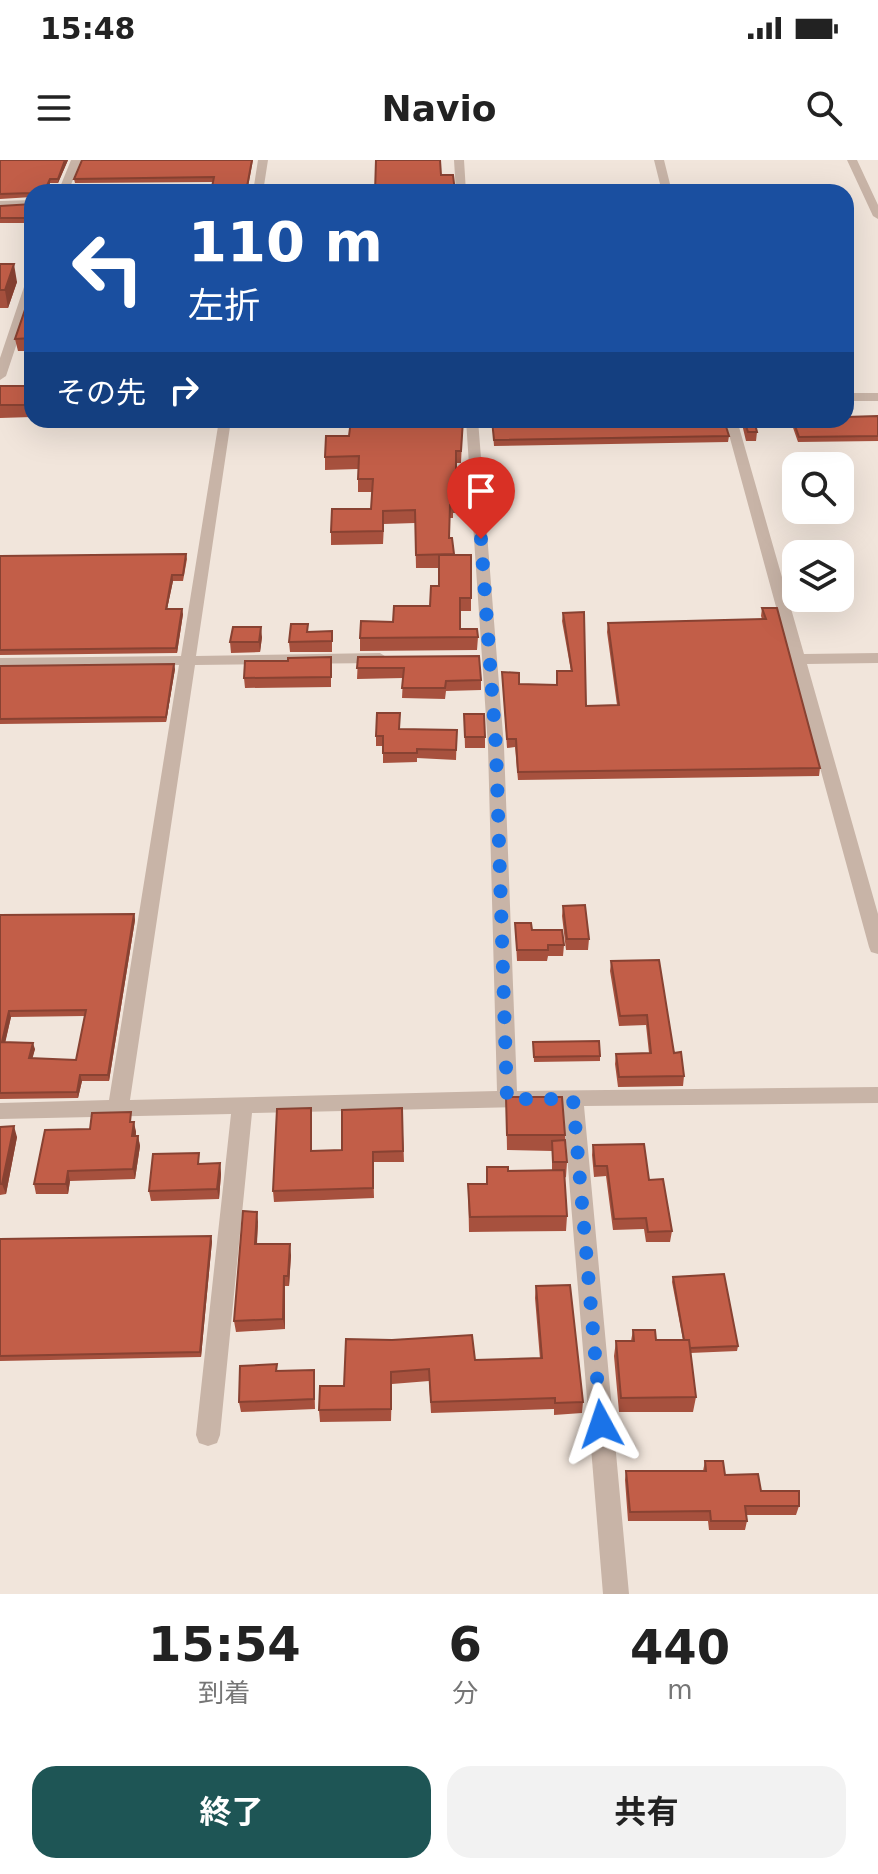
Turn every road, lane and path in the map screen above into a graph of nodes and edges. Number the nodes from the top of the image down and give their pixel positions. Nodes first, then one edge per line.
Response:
1 (76, 160) edge
2 (263, 160) edge
3 (459, 160) edge
4 (659, 160) edge
5 (852, 160) edge
6 (66, 184) edge
7 (259, 184) edge
8 (460, 184) edge
9 (665, 184) edge
10 (24, 203) edge
11 (0, 204) edge
12 (878, 216) edge
13 (24, 305) edge
14 (0, 376) edge
15 (854, 397) edge
16 (878, 397) edge
17 (224, 428) edge
18 (472, 428) edge
19 (733, 428) edge
20 (395, 658) edge
21 (878, 658) edge
22 (796, 659) junction
23 (189, 660) junction
24 (0, 663) edge
25 (878, 947) edge
26 (878, 1095) edge
27 (507, 1099) junction
28 (573, 1099) junction
29 (242, 1108) junction
30 (118, 1110) junction
31 (0, 1111) edge
32 (208, 1435) dead end
33 (616, 1594) edge

1 - 6 street
2 - 7 street
3 - 8 street
4 - 9 street
5 - 12 street
10 - 11 street
13 - 14 street
15 - 16 street
17 - 23 street
18 - 27 street
19 - 22 street
20 - 23 street
21 - 22 street
22 - 25 street
23 - 24 street
23 - 30 street
26 - 28 street
27 - 28 street
27 - 29 street
28 - 33 street
29 - 30 street
29 - 32 street
30 - 31 street

